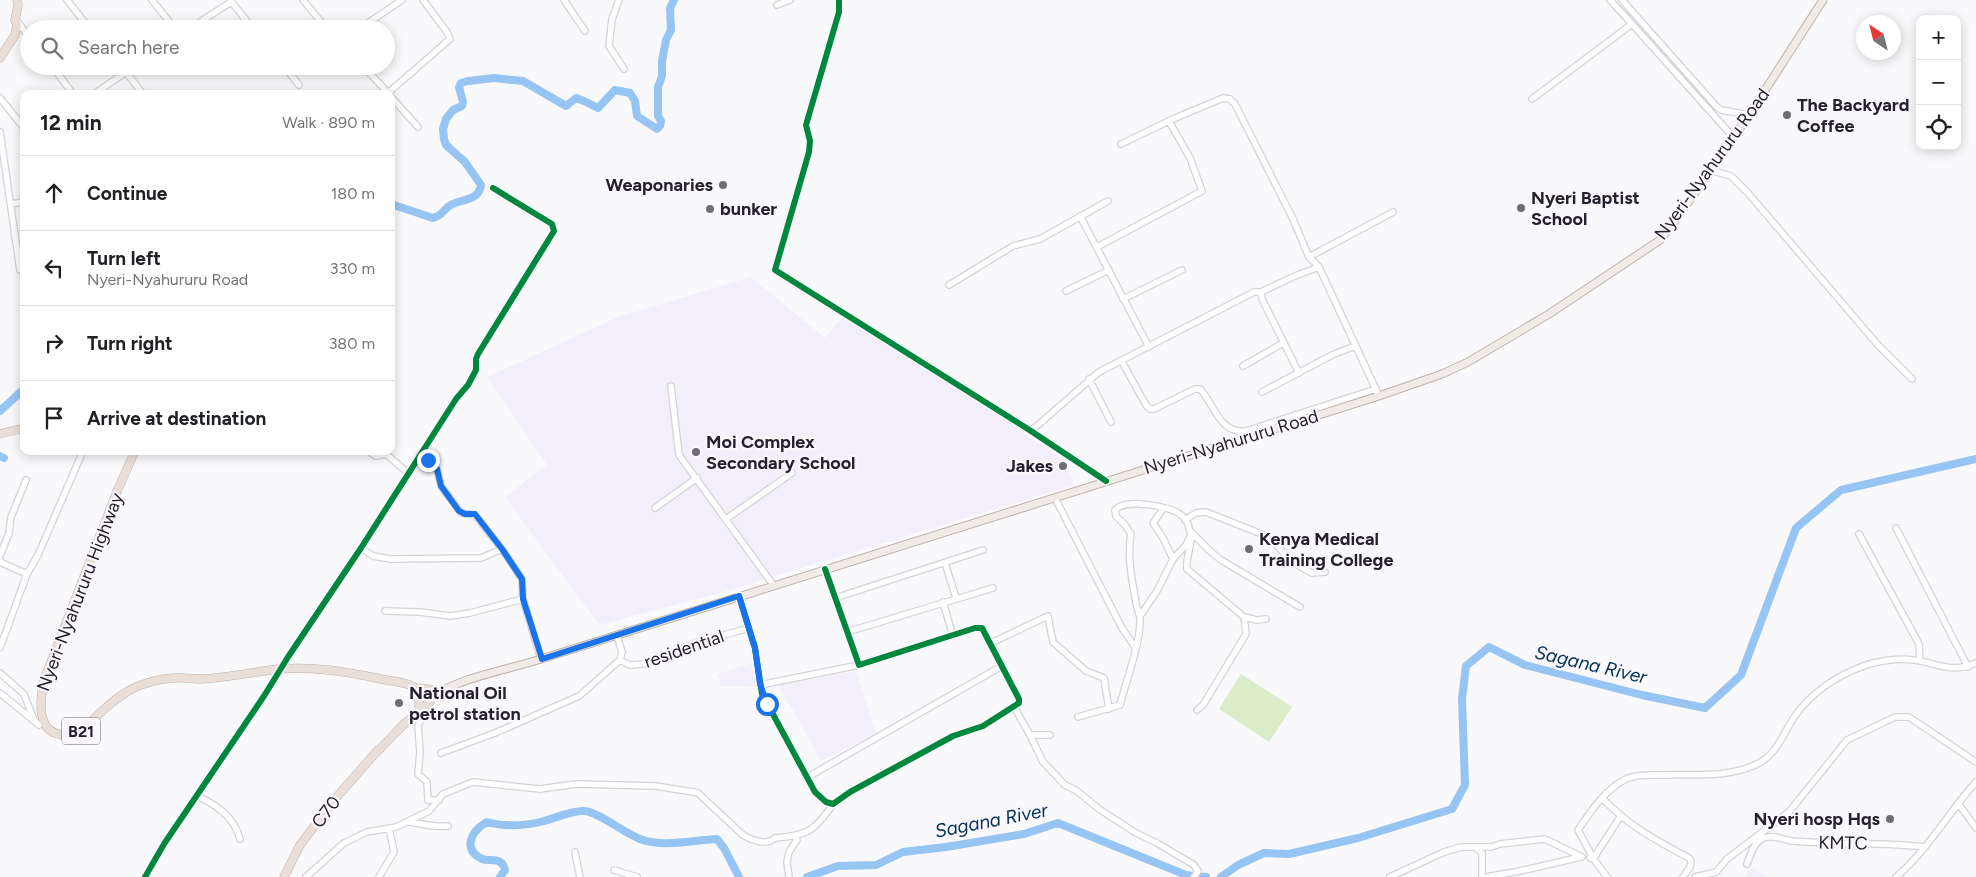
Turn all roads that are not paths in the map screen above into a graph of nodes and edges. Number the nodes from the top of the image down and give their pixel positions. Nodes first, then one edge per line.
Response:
1 (17, 0) edge
2 (67, 0) edge
3 (152, 0) edge
4 (303, 0) edge
5 (402, 0) edge
6 (423, 0) edge
7 (564, 0) edge
8 (619, 0) edge
9 (790, 0) edge
10 (839, 0) edge
11 (1610, 0) edge
12 (1622, 0) edge
13 (1824, 0) edge
14 (231, 1) edge
15 (777, 5) dead end
16 (15, 20) junction
17 (83, 20) edge
18 (168, 20) edge
19 (202, 20) edge
20 (246, 20) edge
21 (319, 20) edge
22 (372, 20) edge
23 (1632, 24) junction
24 (20, 26) edge
25 (585, 31) dead end
26 (0, 58) edge
27 (624, 69) dead end
28 (59, 75) edge
29 (122, 75) edge
30 (128, 75) edge
31 (291, 75) edge
32 (371, 75) edge
33 (299, 85) dead end
34 (70, 90) edge
35 (100, 90) edge
36 (140, 90) edge
37 (384, 90) edge
38 (393, 90) edge
39 (0, 98) edge
40 (1532, 99) dead end
41 (395, 101) edge
42 (1749, 115) junction
43 (1169, 121) junction
44 (20, 123) edge
45 (418, 126) dead end
46 (0, 132) edge
47 (1734, 138) junction
48 (1121, 144) dead end
49 (0, 157) edge
50 (1710, 170) junction
51 (6, 172) junction
52 (493, 188) dead end
53 (1108, 202) dead end
54 (20, 203) edge
55 (11, 204) junction
56 (1394, 212) dead end
57 (1080, 216) junction
58 (1097, 247) junction
59 (1309, 257) junction
60 (1319, 267) junction
61 (20, 270) dead end
62 (1109, 270) junction
63 (1182, 270) dead end
64 (949, 285) dead end
65 (1066, 291) dead end
66 (1261, 292) junction
67 (1123, 299) junction
68 (1284, 343) junction
69 (1356, 346) junction
70 (1149, 347) junction
71 (1122, 360) junction
72 (1243, 366) dead end
73 (1299, 372) junction
74 (1089, 379) junction
75 (1912, 379) dead end
76 (671, 386) dead end
77 (1376, 389) junction
78 (1262, 392) dead end
79 (1379, 396) junction
80 (1111, 422) dead end
81 (20, 429) edge
82 (1031, 431) junction
83 (0, 434) edge
84 (420, 454) junction
85 (81, 455) edge
86 (133, 455) edge
87 (387, 455) edge
88 (408, 472) junction
89 (792, 473) dead end
90 (697, 478) junction
91 (26, 480) dead end
92 (1106, 481) junction
93 (1055, 498) junction
94 (655, 508) dead end
95 (1163, 509) junction
96 (726, 519) junction
97 (1186, 520) junction
98 (1896, 528) dead end
99 (1191, 533) junction
100 (1859, 534) dead end
101 (361, 548) junction
102 (502, 549) junction
103 (983, 550) dead end
104 (0, 556) edge
105 (1173, 559) junction
106 (0, 560) edge
107 (945, 563) junction
108 (825, 569) junction
109 (1325, 572) dead end
110 (27, 574) junction
111 (774, 586) junction
112 (993, 588) dead end
113 (739, 596) junction
114 (836, 598) junction
115 (956, 598) junction
116 (523, 599) junction
117 (943, 602) junction
118 (1300, 606) dead end
119 (385, 611) dead end
120 (1140, 616) junction
121 (1244, 617) junction
122 (1266, 619) dead end
123 (749, 628) junction
124 (847, 632) junction
125 (617, 636) junction
126 (953, 636) junction
127 (991, 642) junction
128 (1135, 647) junction
129 (0, 648) edge
130 (542, 659) junction
131 (620, 660) junction
132 (1920, 661) junction
133 (1976, 663) edge
134 (858, 665) junction
135 (1002, 666) junction
136 (1968, 667) junction
137 (281, 669) junction
138 (0, 673) edge
139 (497, 673) junction
140 (760, 684) junction
141 (419, 691) junction
142 (440, 691) junction
143 (0, 693) edge
144 (425, 704) junction
145 (1014, 707) junction
146 (1109, 709) junction
147 (1197, 710) dead end
148 (1078, 717) dead end
149 (1050, 734) dead end
150 (1030, 735) junction
151 (441, 752) dead end
152 (1976, 762) edge
153 (806, 778) junction
154 (1976, 782) edge
155 (197, 796) junction
156 (1602, 798) junction
157 (439, 800) junction
158 (1958, 803) junction
159 (833, 804) junction
160 (1620, 817) junction
161 (406, 822) junction
162 (1975, 824) edge
163 (448, 826) dead end
164 (389, 828) junction
165 (795, 836) junction
166 (240, 839) dead end
167 (1926, 847) junction
168 (1476, 848) junction
169 (575, 852) dead end
170 (1582, 856) junction
171 (1593, 858) junction
172 (1747, 864) dead end
173 (614, 870) dead end
174 (145, 877) edge
175 (284, 877) edge
176 (306, 877) edge
177 (379, 877) edge
178 (580, 877) edge
179 (637, 877) edge
180 (789, 877) edge
181 (1194, 877) edge
182 (1390, 877) edge
183 (1482, 877) edge
184 (1486, 877) edge
185 (1607, 877) edge
186 (1682, 877) edge
187 (1696, 877) edge
188 (1896, 877) edge

1 - 16 highway
2 - 17 street
3 - 18 street
4 - 21 street
5 - 22 street
6 - 38 street
7 - 25 street
8 - 27 street
9 - 15 street
10 - 82 street
11 - 23 street
12 - 42 street
13 - 42 main road, Nyeri-Nyahururu Road
14 - 19 street
14 - 20 street
16 - 24 street
16 - 26 highway
23 - 40 street
23 - 47 street
28 - 34 street
29 - 35 street
30 - 36 street
31 - 33 street
32 - 37 street
39 - 44 street
41 - 45 street
42 - 47 main road, Nyeri-Nyahururu Road
43 - 48 street
43 - 58 street
43 - 59 street
46 - 51 street
47 - 50 main road, Nyeri-Nyahururu Road
49 - 51 street
50 - 75 street
50 - 79 main road, Nyeri-Nyahururu Road
51 - 55 street
52 - 84 street
53 - 57 street
54 - 55 street
55 - 61 street
56 - 59 street
57 - 58 street
57 - 64 street
58 - 62 street
59 - 60 street
60 - 66 street
60 - 69 street
62 - 65 street
62 - 67 street
63 - 67 street
66 - 68 street
66 - 70 street
67 - 70 street
68 - 72 street
68 - 73 street
69 - 73 street
69 - 77 street
70 - 71 street
71 - 74 street
71 - 77 street
73 - 78 street
74 - 80 street
74 - 82 street
76 - 90 street
77 - 79 street
79 - 92 main road, Nyeri-Nyahururu Road
81 - 83 highway
82 - 92 street
84 - 88 street
84 - 102 street
85 - 110 street
86 - 137 highway, Nyeri-Nyahururu Highway / B21
87 - 88 street
88 - 101 street
89 - 96 street
90 - 94 street
90 - 96 street
91 - 104 street
92 - 93 main road, Nyeri-Nyahururu Road
93 - 108 main road, Nyeri-Nyahururu Road
93 - 128 street
95 - 97 street
95 - 105 street
95 - 120 street
96 - 111 street
97 - 99 street
97 - 109 street
98 - 136 street
99 - 105 street
99 - 118 street
99 - 121 street
100 - 132 street
101 - 102 street
101 - 137 street
102 - 116 street
103 - 107 street
105 - 120 street
106 - 110 street
107 - 114 street
107 - 115 street
108 - 111 main road, Nyeri-Nyahururu Road
108 - 114 street
110 - 129 street
111 - 113 main road, Nyeri-Nyahururu Road
112 - 115 street
113 - 123 street
113 - 125 main road, Nyeri-Nyahururu Road
114 - 124 street
115 - 117 street
116 - 119 street
116 - 130 street
117 - 124 street
117 - 126 street
120 - 128 street
121 - 122 street
121 - 147 street
123 - 131 street, residential
123 - 140 street
124 - 134 street
125 - 130 main road, Nyeri-Nyahururu Road
125 - 131 street
126 - 127 street
126 - 134 street
127 - 135 street
127 - 146 street
128 - 146 street
130 - 139 main road, Nyeri-Nyahururu Road
131 - 151 street
132 - 136 street
132 - 156 street
133 - 136 street
134 - 140 street
135 - 145 street
135 - 153 street
137 - 141 highway, Nyeri-Nyahururu Highway / B21
137 - 155 street
138 - 143 street
139 - 142 main road, Nyeri-Nyahururu Road
139 - 144 main road, Nyeri-Nyahururu Road
140 - 153 street
141 - 142 highway, B21
141 - 144 highway
141 - 144 highway
142 - 144 main road, Nyeri-Nyahururu Road
144 - 157 street
144 - 175 highway, C70
145 - 150 street
145 - 159 street
146 - 148 street
149 - 150 street
150 - 181 street
152 - 187 street
153 - 159 street
154 - 158 street
155 - 166 street
155 - 174 street
156 - 160 street
156 - 171 street
157 - 161 street
157 - 165 street
158 - 162 street
158 - 167 street
159 - 165 street
160 - 171 street
160 - 186 street
161 - 163 street
161 - 164 street
164 - 176 street
164 - 177 street
165 - 180 street
167 - 172 street, KMTC
167 - 188 street
168 - 170 street
168 - 182 street
168 - 183 street
169 - 178 street
170 - 171 street
170 - 184 street
171 - 185 street
173 - 179 street

